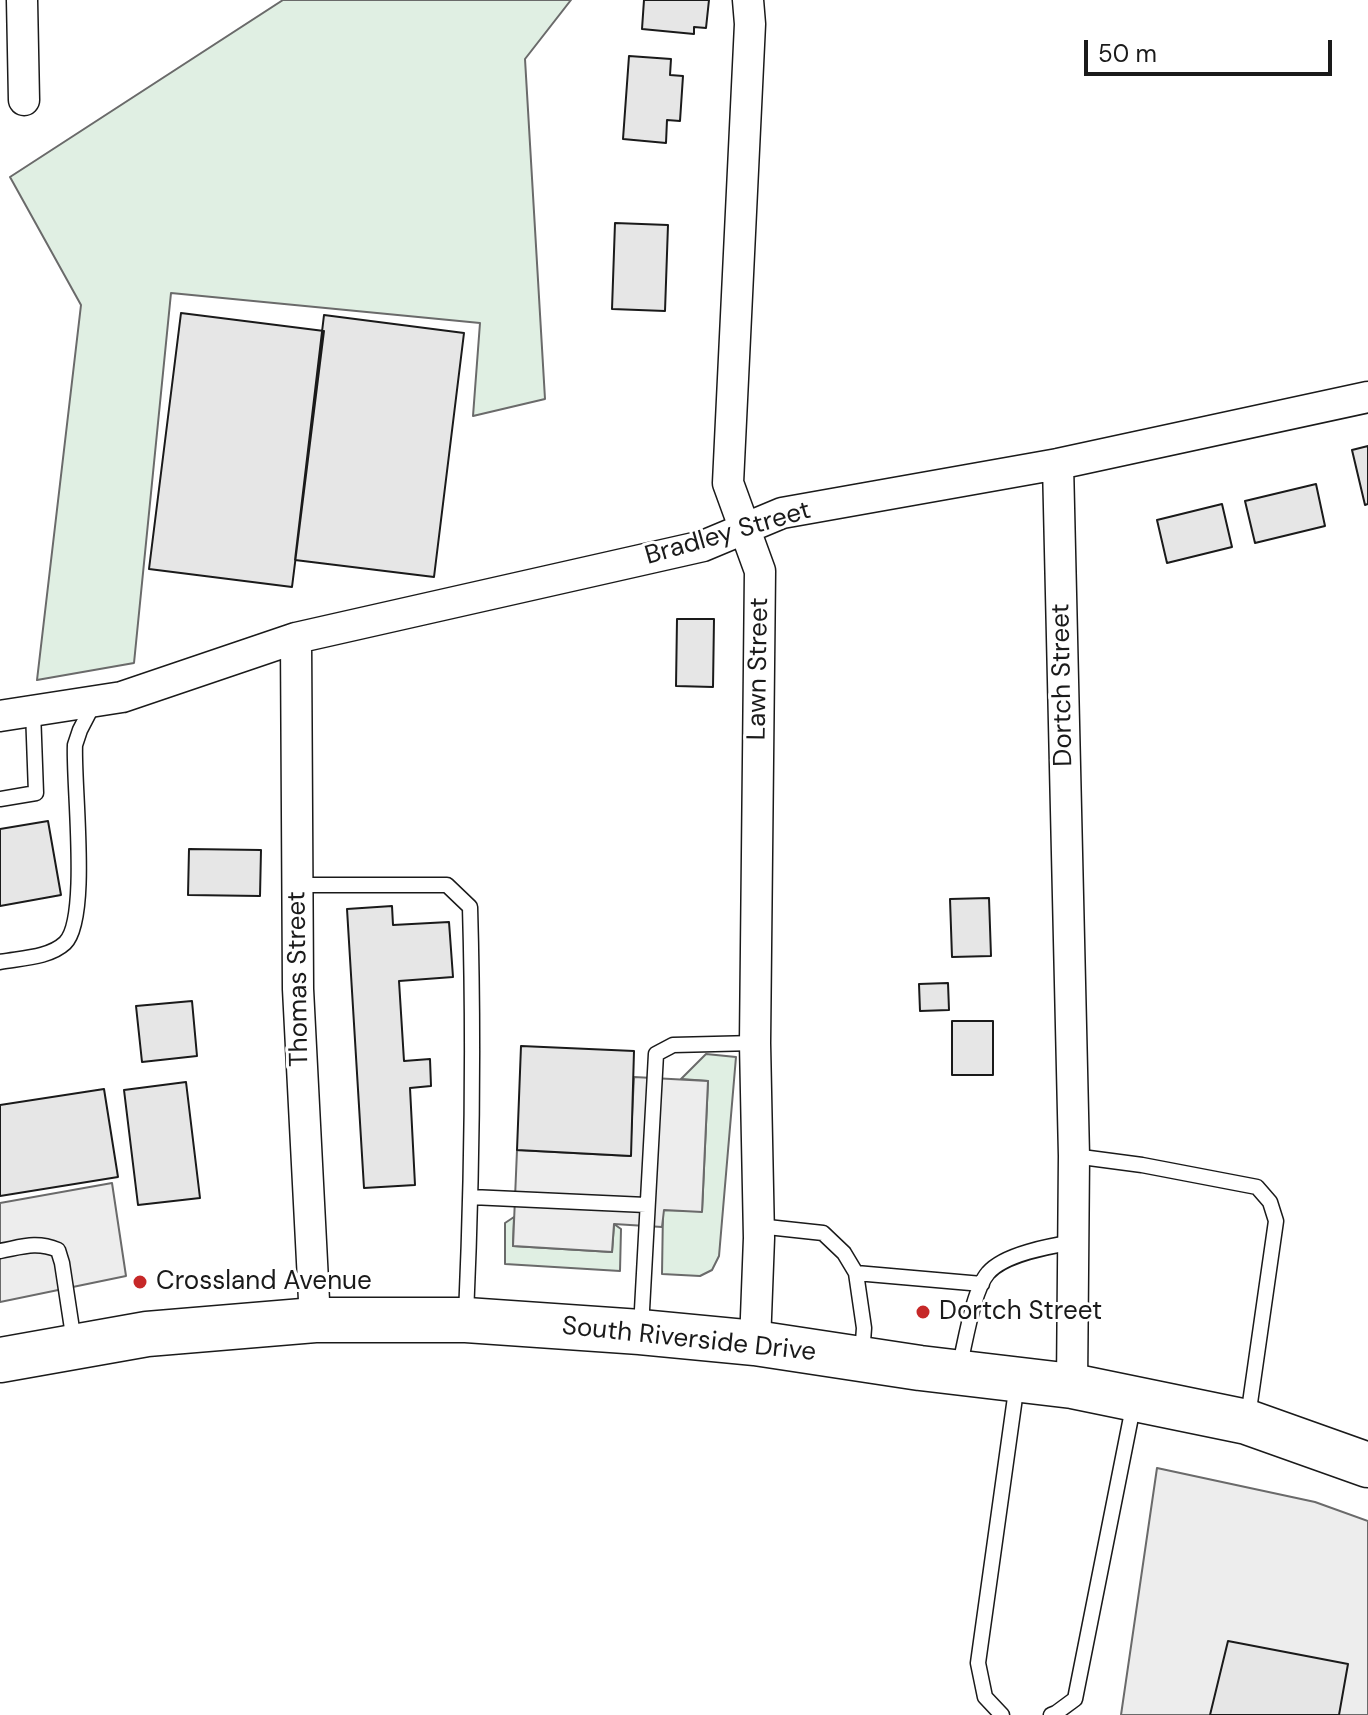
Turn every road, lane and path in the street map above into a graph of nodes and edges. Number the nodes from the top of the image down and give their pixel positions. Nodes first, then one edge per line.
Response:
1 (22, 0) edge
2 (748, 0) edge
3 (24, 100) dead end
4 (1368, 397) edge
5 (1058, 464) junction
6 (744, 529) junction
7 (296, 638) junction
8 (96, 700) junction
9 (33, 711) junction
10 (0, 716) edge
11 (0, 799) edge
12 (297, 885) junction
13 (0, 962) edge
14 (755, 1043) junction
15 (1074, 1156) junction
16 (471, 1197) junction
17 (646, 1205) junction
18 (758, 1226) junction
19 (1074, 1242) junction
20 (0, 1251) edge
21 (856, 1273) junction
22 (982, 1284) junction
23 (315, 1320) junction
24 (466, 1320) junction
25 (640, 1332) junction
26 (755, 1343) junction
27 (75, 1346) junction
28 (861, 1359) junction
29 (0, 1360) edge
30 (958, 1372) junction
31 (1017, 1379) junction
32 (1072, 1386) junction
33 (1135, 1399) junction
34 (1247, 1422) junction
35 (1368, 1465) edge
36 (1002, 1715) edge
37 (1051, 1715) edge

1 - 3 street
2 - 6 street, Lawn Street
4 - 5 street, Bradley Street
5 - 6 street, Bradley Street
5 - 15 street, Dortch Street
6 - 7 street, Bradley Street
6 - 14 street, Lawn Street
7 - 8 street, Bradley Street
7 - 12 street, Thomas Street
8 - 9 street, Bradley Street
8 - 13 lane
9 - 10 street, Bradley Street
9 - 11 lane
12 - 16 lane
12 - 23 street, Thomas Street
14 - 17 lane
14 - 18 street, Lawn Street
15 - 19 street, Dortch Street
15 - 34 lane
16 - 17 lane
16 - 24 lane
17 - 25 lane
18 - 21 lane
18 - 26 street, Lawn Street
19 - 22 lane
19 - 32 street, Dortch Street
20 - 27 lane
21 - 22 lane
21 - 28 lane
22 - 30 lane
23 - 24 highway, South Riverside Drive
23 - 27 highway, South Riverside Drive
24 - 25 highway, South Riverside Drive
25 - 26 highway, South Riverside Drive
26 - 28 highway, South Riverside Drive
27 - 29 highway, South Riverside Drive
28 - 30 highway, South Riverside Drive
30 - 31 highway, South Riverside Drive
31 - 32 highway, South Riverside Drive
31 - 36 lane
32 - 33 highway, South Riverside Drive
33 - 34 highway, South Riverside Drive
33 - 37 lane
34 - 35 highway, South Riverside Drive

